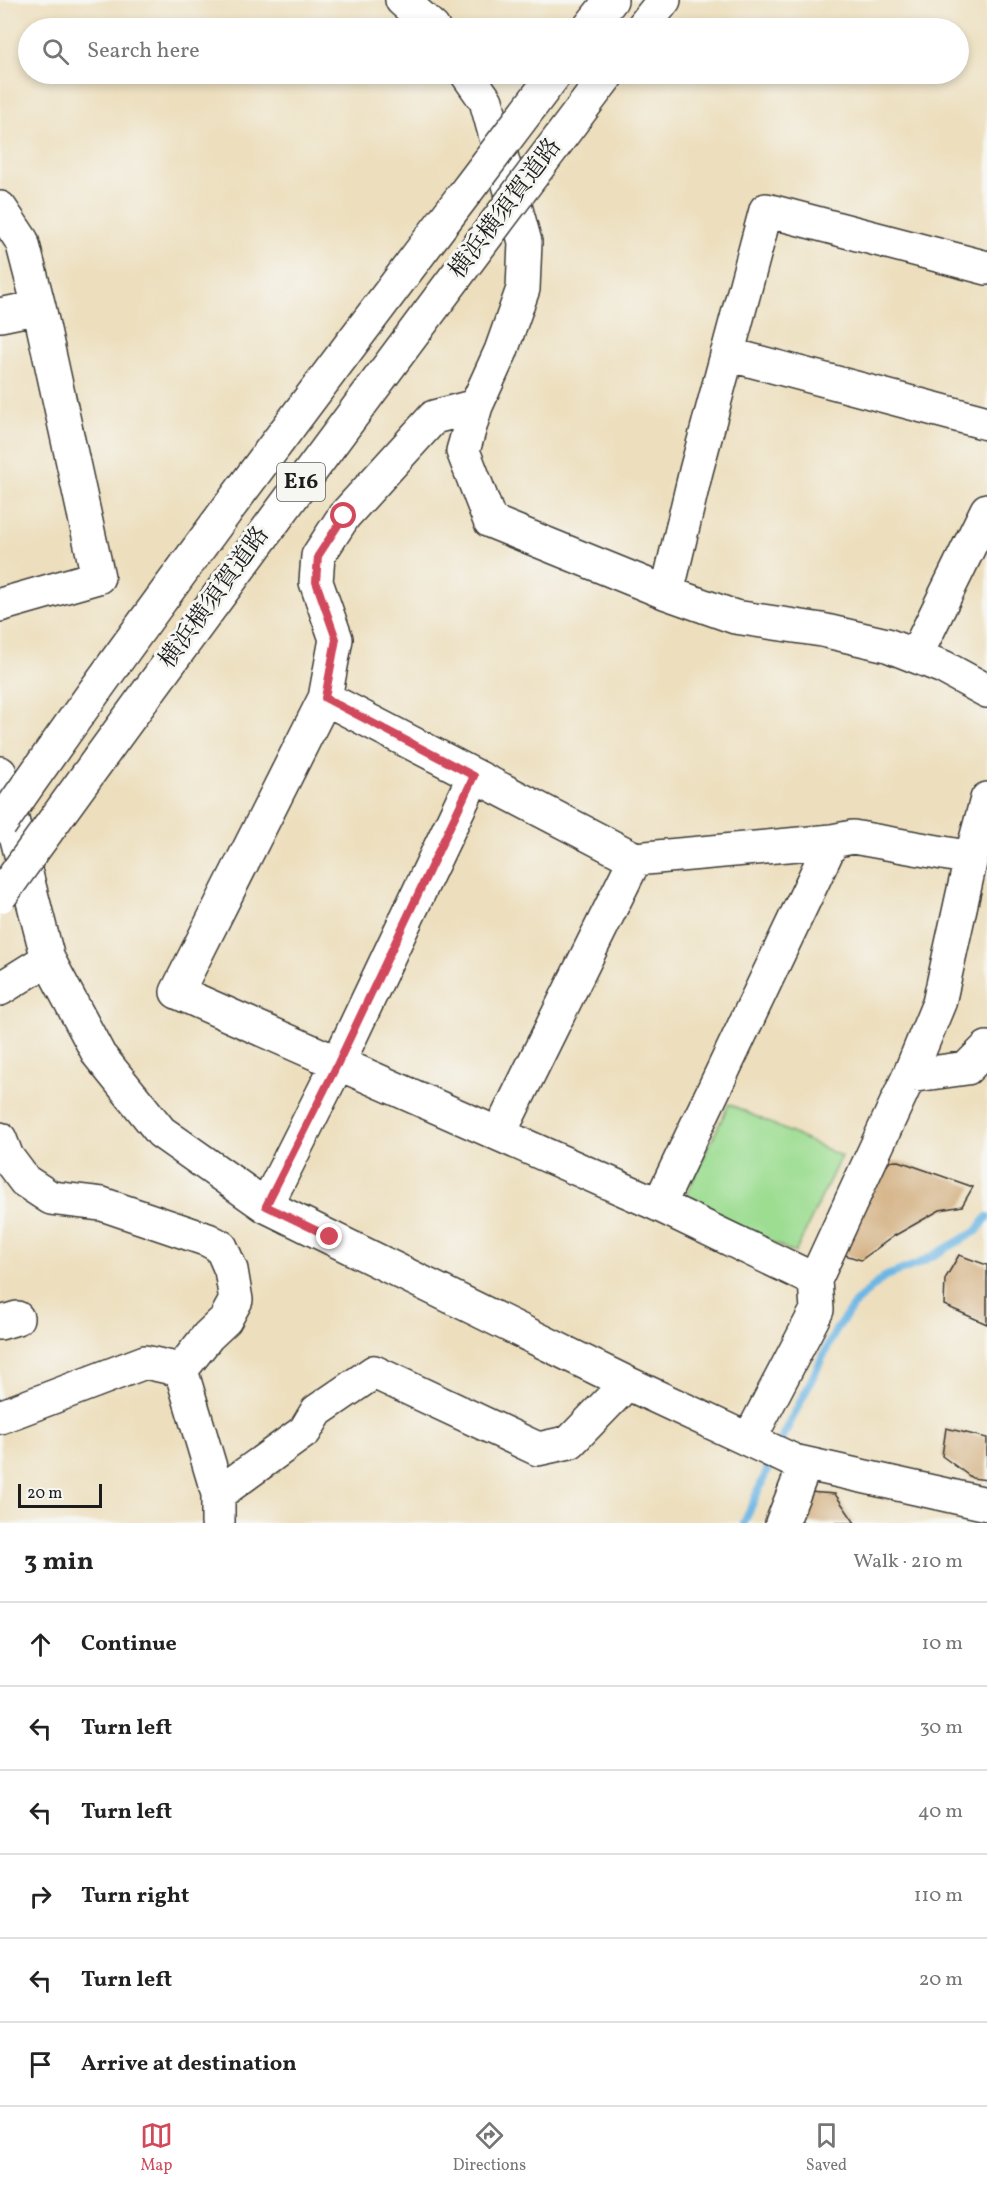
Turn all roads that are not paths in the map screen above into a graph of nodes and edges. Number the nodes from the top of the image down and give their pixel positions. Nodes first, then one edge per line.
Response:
1 (402, 0) edge
2 (611, 0) edge
3 (664, 0) edge
4 (422, 18) edge
5 (597, 18) edge
6 (650, 18) edge
7 (474, 84) edge
8 (547, 84) edge
9 (600, 84) edge
10 (0, 208) edge
11 (987, 268) edge
12 (39, 307) junction
13 (0, 315) edge
14 (728, 354) junction
15 (476, 406) junction
16 (987, 423) edge
17 (987, 510) edge
18 (667, 593) junction
19 (0, 605) edge
20 (916, 655) junction
21 (987, 690) edge
22 (325, 698) junction
23 (0, 773) edge
24 (474, 776) junction
25 (987, 799) edge
26 (0, 825) edge
27 (832, 841) junction
28 (971, 858) junction
29 (635, 860) junction
30 (0, 896) edge
31 (48, 959) junction
32 (0, 989) edge
33 (987, 1048) edge
34 (338, 1063) junction
35 (909, 1076) junction
36 (499, 1134) junction
37 (0, 1139) edge
38 (659, 1205) junction
39 (266, 1206) junction
40 (815, 1280) junction
41 (181, 1370) junction
42 (627, 1383) junction
43 (0, 1417) edge
44 (755, 1443) junction
45 (800, 1463) junction
46 (987, 1504) edge
47 (218, 1508) edge
48 (782, 1523) edge

1 - 4 main road
2 - 5 main road
3 - 6 main road
7 - 15 main road
8 - 26 main road, 横浜横須賀道路 / E16, bridge
9 - 30 main road, 横浜横須賀道路 / E16, bridge
10 - 12 main road
11 - 14 main road
12 - 13 main road
12 - 19 main road
14 - 16 main road
14 - 18 main road
15 - 18 main road
15 - 22 main road
17 - 20 main road
18 - 20 main road
20 - 21 main road
22 - 24 main road
22 - 34 main road
23 - 31 main road
24 - 29 main road
24 - 34 main road
25 - 28 main road
27 - 28 main road
27 - 29 main road
27 - 38 main road
28 - 35 main road
29 - 36 main road
31 - 32 main road
31 - 39 main road
33 - 35 main road
34 - 36 main road
34 - 39 main road
35 - 40 main road
36 - 38 main road
37 - 41 main road
38 - 40 main road
39 - 42 main road
40 - 44 main road
41 - 43 main road
41 - 47 main road
42 - 44 main road
42 - 47 main road
44 - 45 main road
45 - 46 main road
45 - 48 main road

